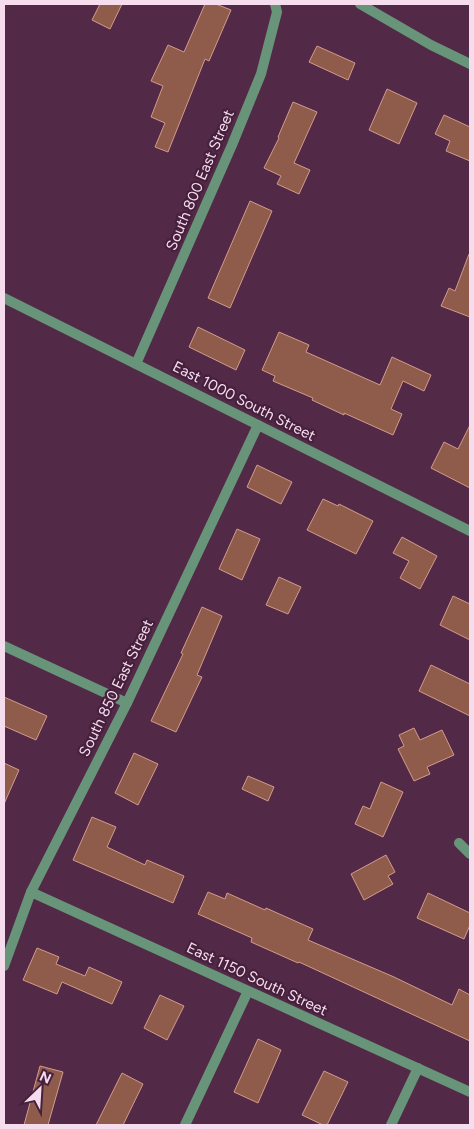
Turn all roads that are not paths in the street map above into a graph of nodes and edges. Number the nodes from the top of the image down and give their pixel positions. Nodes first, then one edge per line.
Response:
1 (275, 4) edge
2 (360, 4) edge
3 (470, 64) edge
4 (4, 298) edge
5 (136, 364) junction
6 (258, 425) junction
7 (470, 530) edge
8 (4, 646) edge
9 (127, 703) junction
10 (459, 843) dead end
11 (470, 854) edge
12 (31, 892) junction
13 (4, 966) edge
14 (248, 991) junction
15 (418, 1068) junction
16 (470, 1092) edge
17 (186, 1125) edge
18 (391, 1125) edge

1 - 5 street, South 800 East Street
2 - 3 street
4 - 5 street, East 1000 South Street
5 - 6 street, East 1000 South Street
6 - 7 street, East 1000 South Street
6 - 9 street, South 850 East Street
8 - 9 street
9 - 12 street, South 850 East Street
10 - 11 street
12 - 13 street, South 850 East Street
12 - 14 street, East 1150 South Street
14 - 15 street, East 1150 South Street
14 - 17 street
15 - 16 street, East 1150 South Street
15 - 18 street

